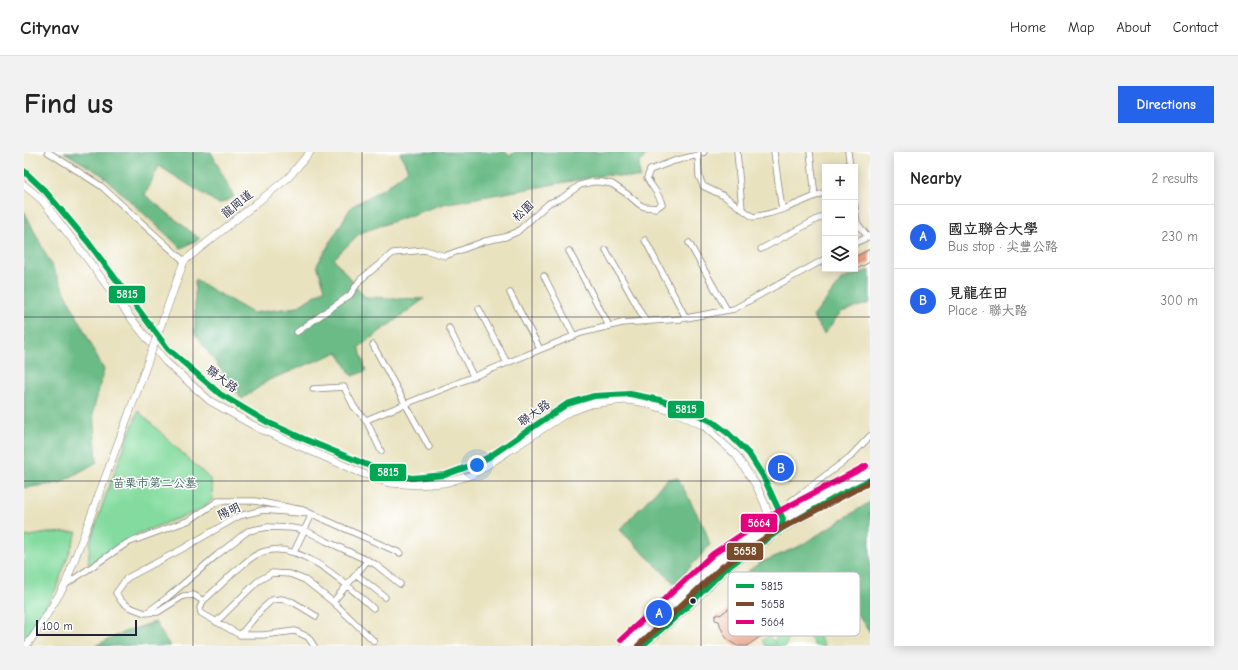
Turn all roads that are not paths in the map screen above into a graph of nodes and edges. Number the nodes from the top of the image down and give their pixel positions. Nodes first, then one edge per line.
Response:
1 (48, 152) edge
2 (310, 152) edge
3 (737, 152) edge
4 (774, 152) edge
5 (810, 152) edge
6 (848, 152) edge
7 (701, 153) edge
8 (850, 164) edge
9 (24, 171) edge
10 (24, 184) edge
11 (822, 193) edge
12 (816, 196) junction
13 (742, 209) junction
14 (782, 210) junction
15 (822, 217) edge
16 (858, 224) edge
17 (869, 237) edge
18 (645, 240) dead end
19 (858, 242) edge
20 (689, 243) dead end
21 (761, 249) dead end
22 (606, 250) dead end
23 (569, 251) dead end
24 (184, 260) junction
25 (822, 262) edge
26 (544, 276) dead end
27 (510, 293) dead end
28 (480, 309) dead end
29 (727, 310) junction
30 (686, 318) junction
31 (646, 322) junction
32 (609, 326) junction
33 (449, 328) dead end
34 (298, 332) dead end
35 (574, 336) junction
36 (373, 345) dead end
37 (540, 349) junction
38 (506, 363) junction
39 (474, 376) junction
40 (313, 389) dead end
41 (406, 404) junction
42 (366, 420) junction
43 (870, 436) edge
44 (303, 443) junction
45 (429, 447) dead end
46 (381, 451) dead end
47 (870, 473) edge
48 (870, 480) edge
49 (312, 514) junction
50 (783, 519) junction
51 (772, 524) junction
52 (305, 530) junction
53 (781, 530) junction
54 (294, 552) junction
55 (400, 553) dead end
56 (368, 560) junction
57 (357, 575) junction
58 (400, 584) dead end
59 (65, 585) junction
60 (347, 586) junction
61 (385, 597) dead end
62 (203, 601) junction
63 (333, 602) junction
64 (374, 608) dead end
65 (146, 613) junction
66 (316, 616) dead end
67 (216, 622) junction
68 (240, 635) junction
69 (374, 641) dead end
70 (26, 646) edge
71 (314, 646) edge
72 (626, 646) edge
73 (642, 646) edge

1 - 24 street
2 - 24 street, 龍岡道
3 - 13 street
4 - 14 street
5 - 12 street
6 - 8 street
7 - 13 street
7 - 34 street, 松園
9 - 44 street, 聯大路
10 - 44 street, 聯大路
11 - 12 street
12 - 14 street
13 - 14 street
15 - 21 street
16 - 17 street
17 - 19 street
18 - 30 street
20 - 29 street
22 - 31 street
23 - 32 street
24 - 59 street, bridge
25 - 29 street
26 - 35 street
27 - 37 street
28 - 38 street
29 - 30 street
30 - 31 street
31 - 32 street
32 - 35 street
33 - 39 street
35 - 37 street
36 - 41 street
37 - 38 street
38 - 39 street
39 - 41 street
40 - 42 street
41 - 42 street
41 - 45 street
42 - 46 street
43 - 50 street
44 - 50 street, 聯大路
44 - 51 street, 聯大路
47 - 50 main road
48 - 53 main road
49 - 52 street
49 - 55 street, 陽明
49 - 59 street
49 - 65 street, 陽明
50 - 51 main road
50 - 53 street
51 - 53 street
51 - 72 main road
52 - 54 street
52 - 56 street
52 - 65 street
53 - 73 main road
54 - 60 street
54 - 62 street
56 - 57 street
56 - 58 street
57 - 60 street
57 - 61 street
59 - 70 street
60 - 63 street
60 - 64 street
62 - 65 street
62 - 67 street
63 - 67 street
63 - 69 street
66 - 68 street
67 - 68 street
68 - 71 street

